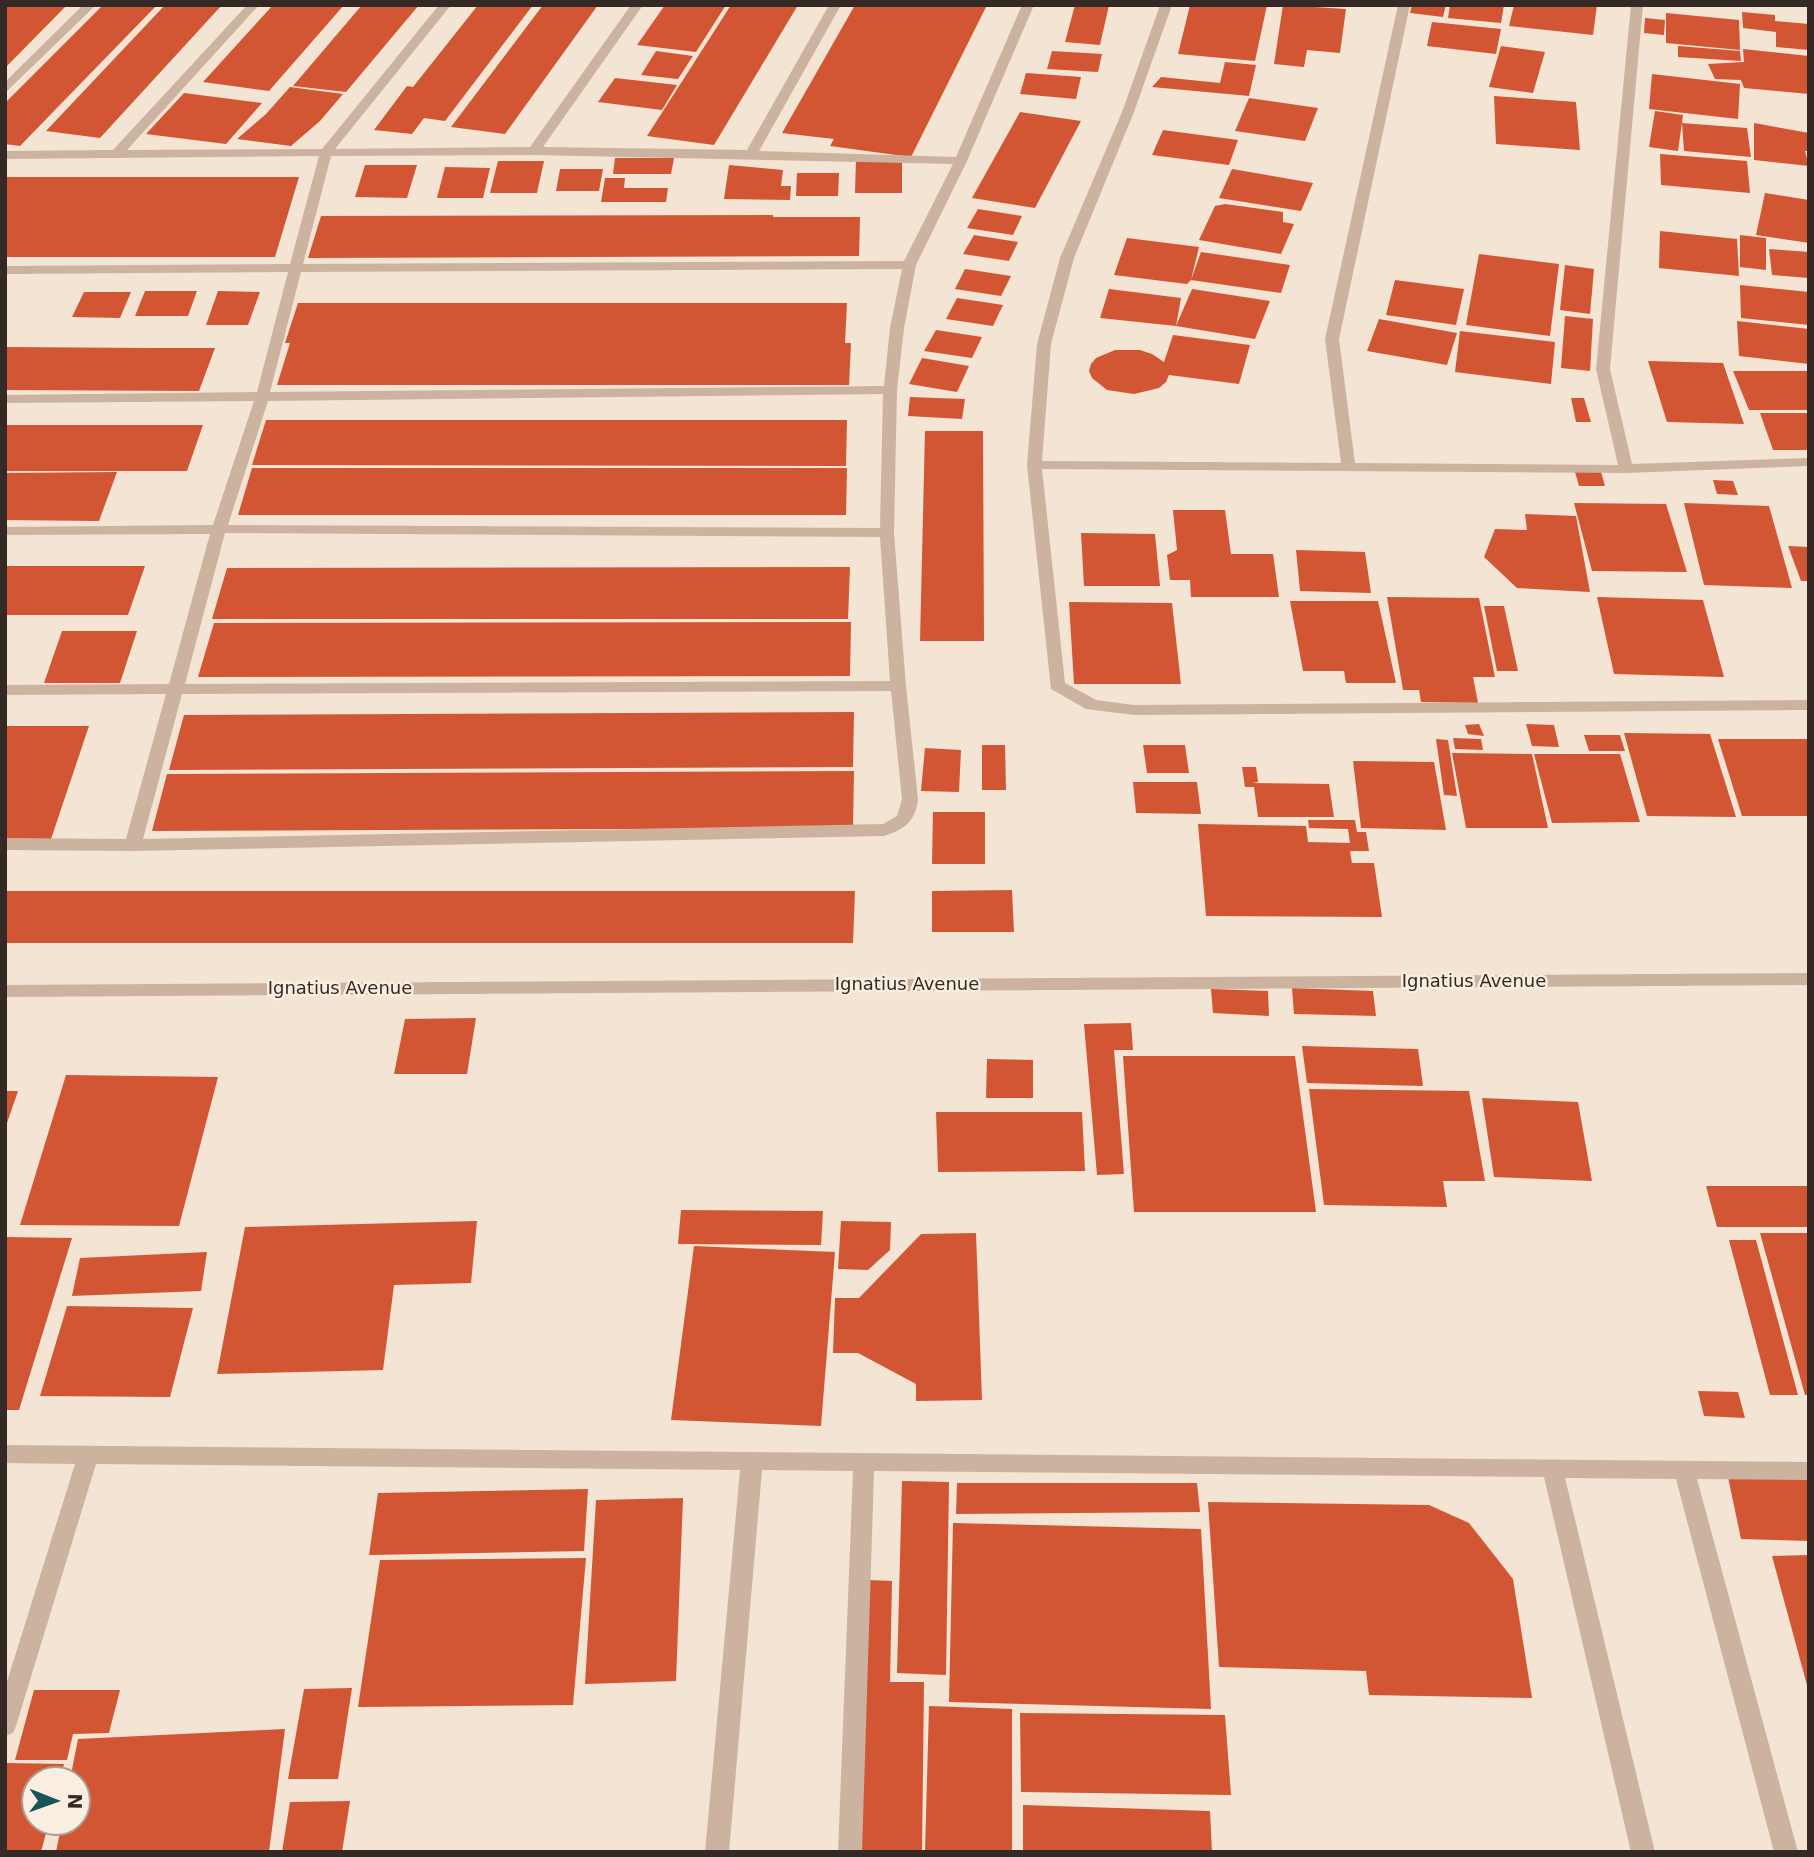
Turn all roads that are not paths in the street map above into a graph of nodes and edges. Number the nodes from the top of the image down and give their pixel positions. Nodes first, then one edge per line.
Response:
1 (90, 5) edge
2 (253, 5) edge
3 (445, 5) edge
4 (637, 5) edge
5 (835, 5) edge
6 (1028, 5) edge
7 (1166, 5) edge
8 (1404, 5) edge
9 (1637, 5) edge
10 (5, 89) edge
11 (534, 150) junction
12 (326, 152) junction
13 (117, 154) junction
14 (751, 154) junction
15 (5, 155) edge
16 (961, 162) junction
17 (909, 265) junction
18 (297, 266) junction
19 (5, 270) edge
20 (890, 390) junction
21 (262, 398) junction
22 (5, 399) edge
23 (1809, 462) edge
24 (1034, 465) junction
25 (1348, 465) junction
26 (1626, 469) junction
27 (219, 529) junction
28 (5, 531) edge
29 (887, 533) junction
30 (898, 686) junction
31 (5, 690) edge
32 (174, 690) junction
33 (1809, 705) edge
34 (5, 844) edge
35 (133, 845) junction
36 (1809, 979) edge
37 (5, 991) edge
38 (5, 1454) edge
39 (88, 1454) junction
40 (752, 1459) junction
41 (864, 1461) junction
42 (1552, 1468) junction
43 (1684, 1469) junction
44 (1809, 1471) edge
45 (5, 1726) edge
46 (717, 1852) edge
47 (850, 1852) edge
48 (1643, 1852) edge
49 (1786, 1852) edge

1 - 10 street
2 - 13 street
3 - 12 street
4 - 11 street
5 - 14 street
6 - 16 street
7 - 24 street
8 - 25 street
9 - 26 street
11 - 12 street
11 - 14 street
12 - 13 street
12 - 18 street
13 - 15 street
14 - 16 street
16 - 17 street
17 - 18 street
17 - 20 street
18 - 19 street
18 - 21 street
20 - 21 street
20 - 29 street
21 - 22 street
21 - 27 street
23 - 26 street
24 - 25 street
24 - 33 street
25 - 26 street
27 - 28 street
27 - 29 street
27 - 32 street
29 - 30 street
30 - 32 street
30 - 35 street
31 - 32 street
32 - 35 street
34 - 35 street
36 - 37 street, Ignatius Avenue
38 - 39 street
39 - 40 street
39 - 45 street
40 - 41 street
40 - 46 street
41 - 42 street
41 - 47 street
42 - 43 street
42 - 48 street
43 - 44 street
43 - 49 street

